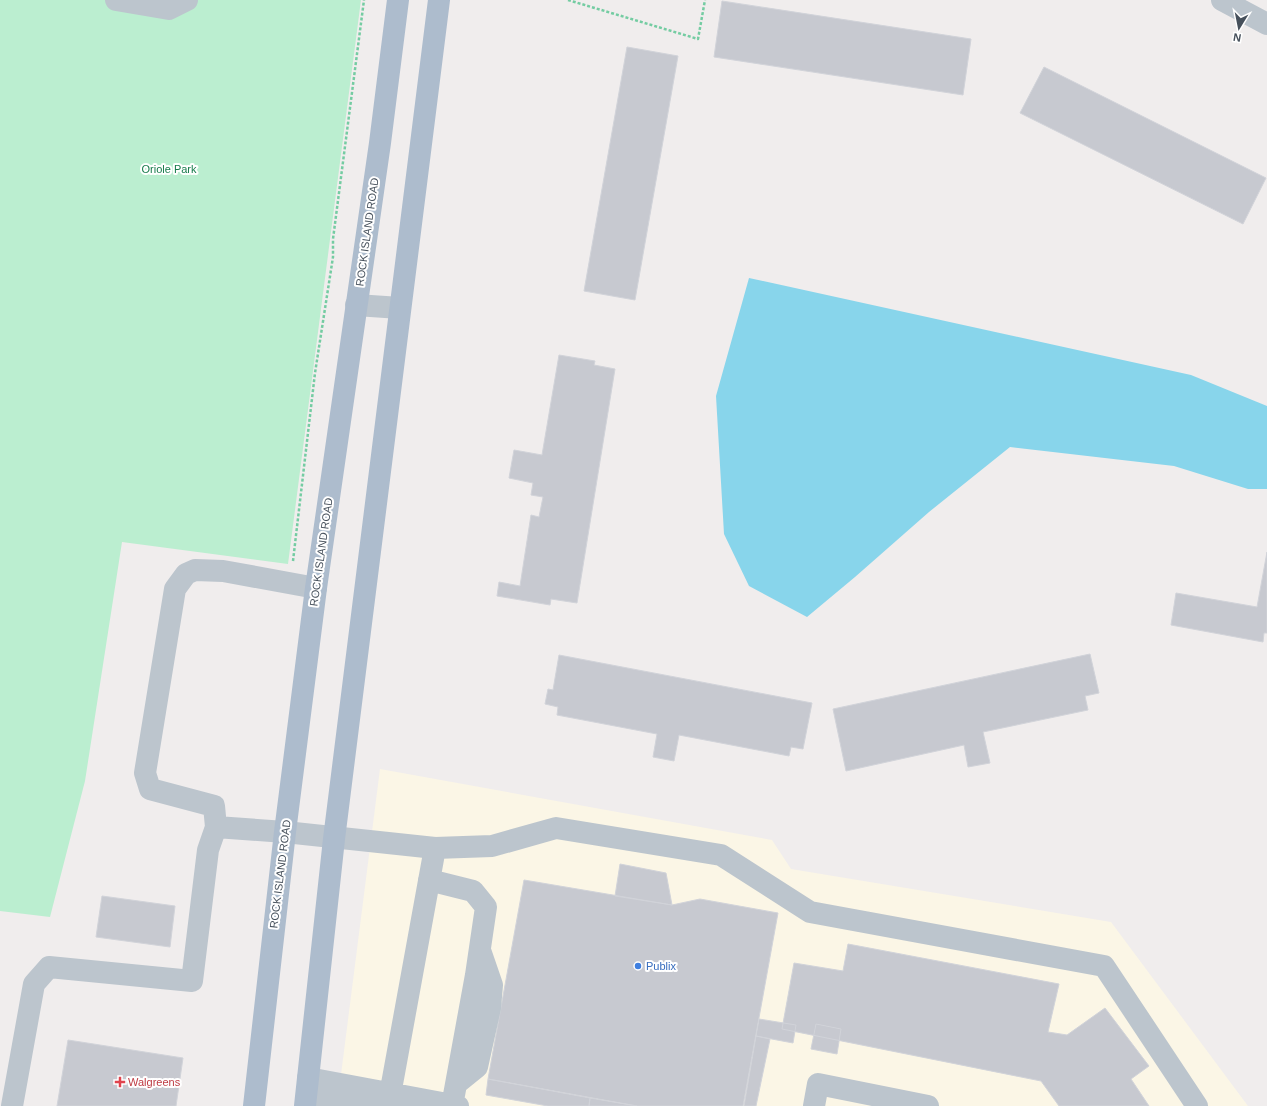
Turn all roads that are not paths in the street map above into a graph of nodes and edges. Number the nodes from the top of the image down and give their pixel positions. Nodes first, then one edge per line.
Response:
1 (116, 0) edge
2 (187, 0) edge
3 (439, 0) edge
4 (1222, 0) edge
5 (397, 3) edge
6 (1267, 24) edge
7 (356, 305) junction
8 (400, 308) junction
9 (316, 588) junction
10 (216, 827) junction
11 (285, 832) junction
12 (334, 839) junction
13 (435, 848) junction
14 (429, 880) dead end
15 (307, 1093) edge
16 (12, 1106) edge
17 (254, 1106) edge
18 (374, 1106) edge
19 (388, 1106) edge
20 (452, 1106) edge
21 (458, 1106) edge
22 (814, 1106) edge
23 (928, 1106) edge
24 (1197, 1106) edge

1 - 2 street
3 - 8 main road
4 - 6 street
5 - 7 main road, ROCK ISLAND ROAD
7 - 8 street
7 - 9 main road, ROCK ISLAND ROAD
8 - 12 main road
9 - 10 street
9 - 11 main road, ROCK ISLAND ROAD
10 - 11 street
10 - 16 street
11 - 12 street
11 - 17 main road, ROCK ISLAND ROAD
12 - 13 street
12 - 15 main road
13 - 19 street
13 - 24 street
14 - 20 street
15 - 18 street
15 - 21 street
22 - 23 street

